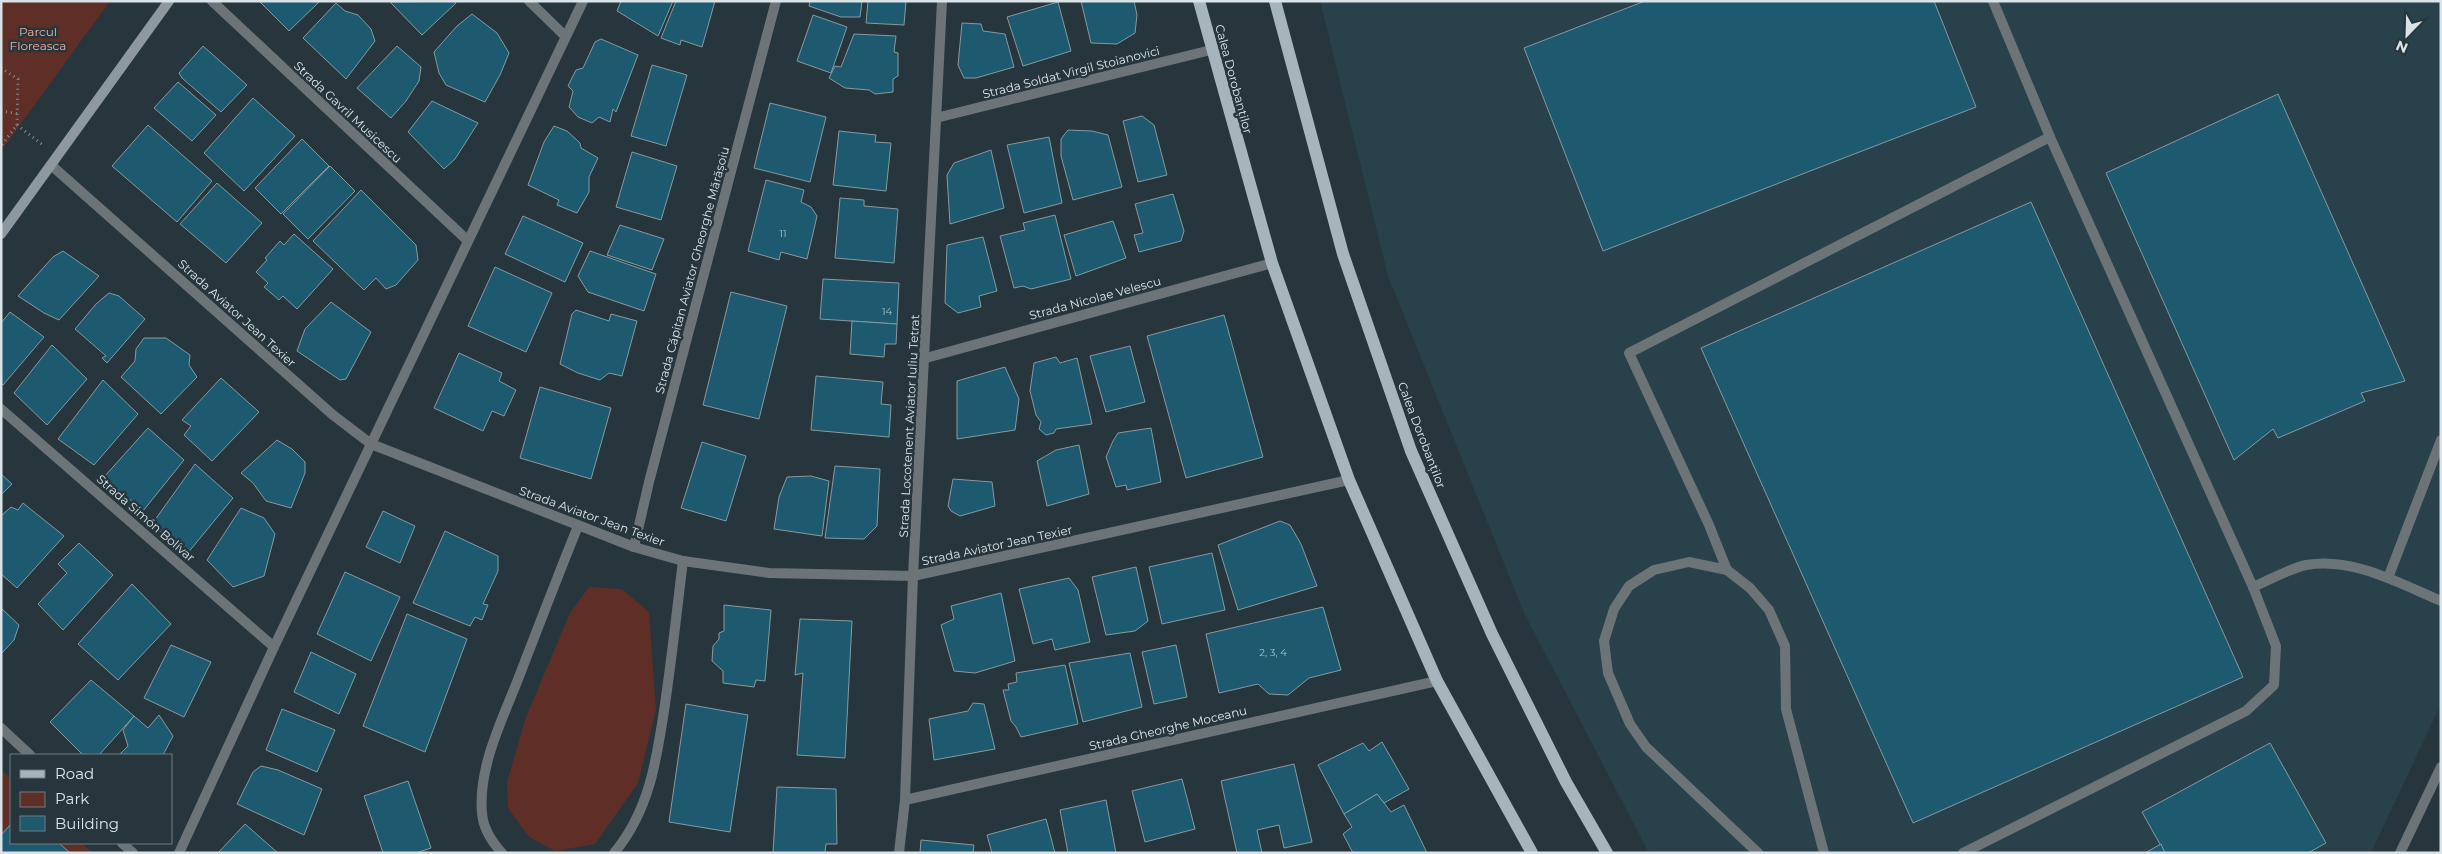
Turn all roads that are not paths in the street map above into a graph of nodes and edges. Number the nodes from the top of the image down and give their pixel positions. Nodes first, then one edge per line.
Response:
1 (168, 1) edge
2 (212, 1) edge
3 (529, 1) edge
4 (583, 1) edge
5 (776, 1) edge
6 (942, 1) edge
7 (1199, 1) edge
8 (1275, 1) edge
9 (1993, 1) edge
10 (565, 36) junction
11 (1211, 50) junction
12 (936, 118) junction
13 (2050, 137) junction
14 (51, 164) junction
15 (1, 234) edge
16 (467, 240) junction
17 (1272, 263) junction
18 (926, 358) junction
19 (1, 409) edge
20 (2441, 440) edge
21 (371, 444) junction
22 (1349, 480) junction
23 (578, 526) junction
24 (634, 547) junction
25 (682, 561) junction
26 (1728, 570) junction
27 (913, 576) junction
28 (2388, 578) junction
29 (2253, 587) junction
30 (2441, 601) edge
31 (274, 647) junction
32 (1437, 681) junction
33 (1, 728) edge
34 (29, 754) edge
35 (2441, 767) edge
36 (905, 800) junction
37 (123, 844) edge
38 (133, 853) edge
39 (179, 853) edge
40 (502, 853) edge
41 (614, 853) edge
42 (899, 853) edge
43 (1532, 853) edge
44 (1607, 853) edge
45 (1758, 853) edge
46 (1824, 853) edge
47 (1963, 853) edge
48 (2400, 853) edge

1 - 14 street
2 - 16 street, Strada Gavril Musicescu
3 - 10 street
4 - 10 street
5 - 24 street, Strada Căpitan Aviator Gheorghe Mărășoiu
6 - 12 street, Strada Locotenent Aviator Iuliu Tetrat
7 - 11 main road, Calea Dorobanților
8 - 44 main road, Calea Dorobanților
9 - 13 street
10 - 16 street
11 - 12 street, Strada Soldat Virgil Stoianovici
11 - 17 main road, Calea Dorobanților
12 - 18 street, Strada Locotenent Aviator Iuliu Tetrat
13 - 26 street
13 - 29 street
14 - 15 street
14 - 21 street, Strada Aviator Jean Texier
16 - 21 street
17 - 18 street, Strada Nicolae Velescu
17 - 22 main road, Calea Dorobanților
18 - 27 street, Strada Locotenent Aviator Iuliu Tetrat
19 - 31 street, Strada Simón Bolívar
20 - 28 street
21 - 23 street, Strada Aviator Jean Texier
21 - 31 street
22 - 27 street, Strada Aviator Jean Texier
22 - 32 main road, Calea Dorobanților
23 - 24 street, Strada Aviator Jean Texier
23 - 40 street
24 - 25 street, Strada Aviator Jean Texier
25 - 27 street, Strada Aviator Jean Texier
25 - 41 street
26 - 45 street
26 - 46 street
27 - 36 street, Strada Locotenent Aviator Iuliu Tetrat
28 - 29 street
28 - 30 street
29 - 47 street
31 - 39 street
32 - 36 street, Strada Gheorghe Moceanu
32 - 43 main road, Calea Dorobanților
33 - 34 street
35 - 48 street
36 - 42 street, Strada Locotenent Aviator Iuliu Tetrat
37 - 38 street

